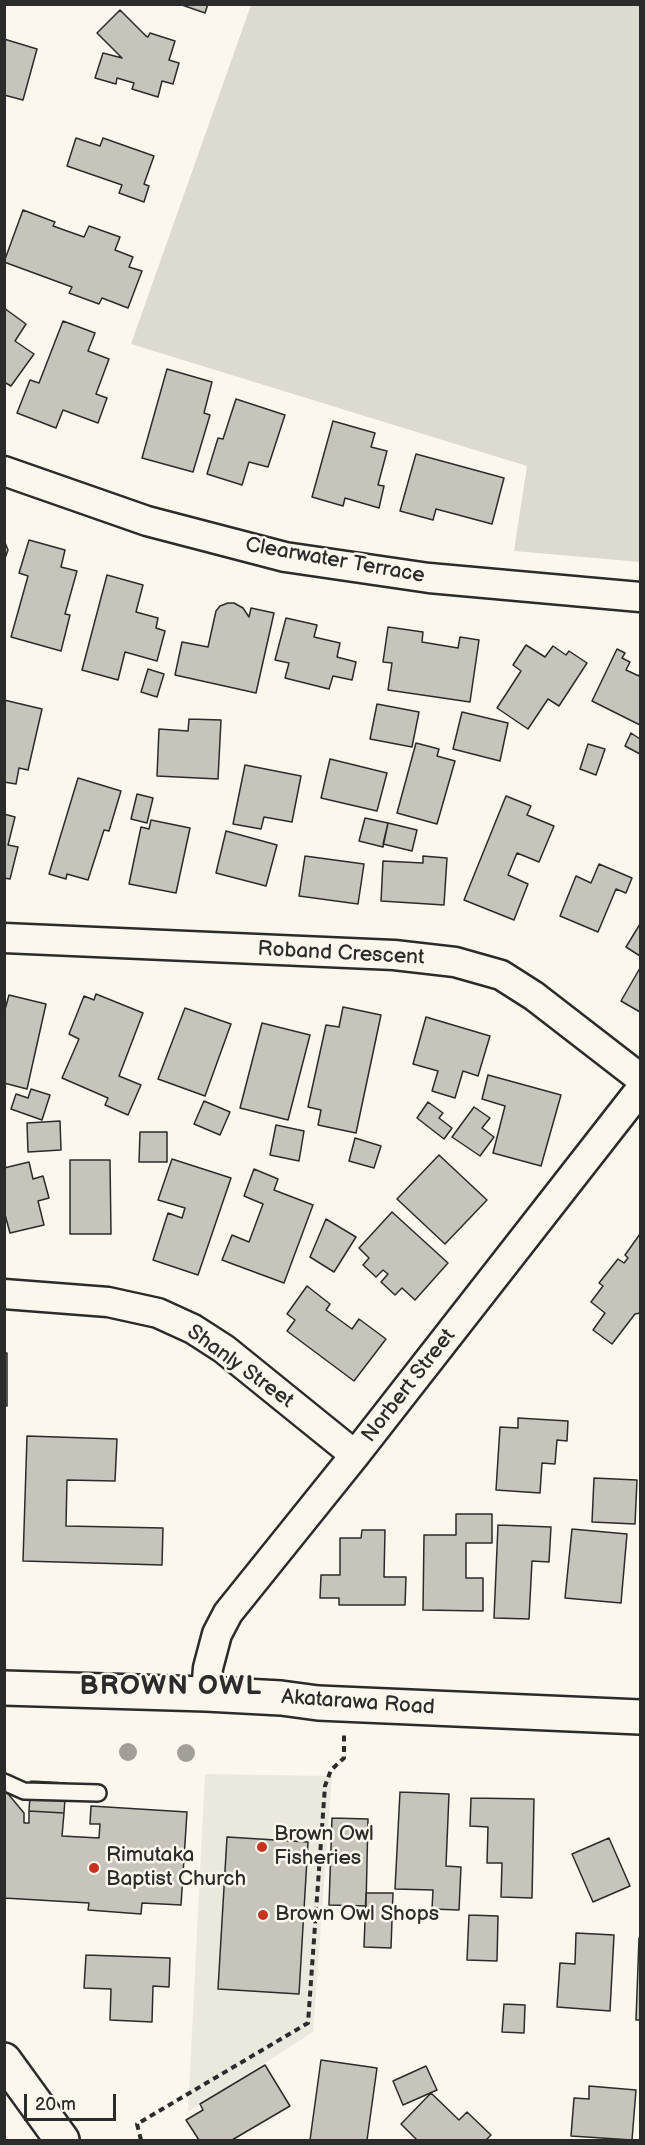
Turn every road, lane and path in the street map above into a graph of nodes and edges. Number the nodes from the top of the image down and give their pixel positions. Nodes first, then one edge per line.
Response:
1 (4, 471) edge
2 (640, 597) edge
3 (4, 938) edge
4 (640, 1078) edge
5 (640, 1090) edge
6 (4, 1294) edge
7 (355, 1455) junction
8 (4, 1688) edge
9 (206, 1694) junction
10 (640, 1717) edge
11 (344, 1730) dead end
12 (4, 1782) edge
13 (98, 1793) dead end
14 (4, 2060) edge
15 (62, 2140) edge
16 (141, 2140) edge

1 - 2 street, Clearwater Terrace
3 - 4 street, Roband Crescent
5 - 7 street, Norbert Street
6 - 7 street, Shanly Street
7 - 9 street, Norbert Street
8 - 9 main road, Akatarawa Road
9 - 10 main road, Akatarawa Road
11 - 16 path
12 - 13 lane
14 - 15 main road

